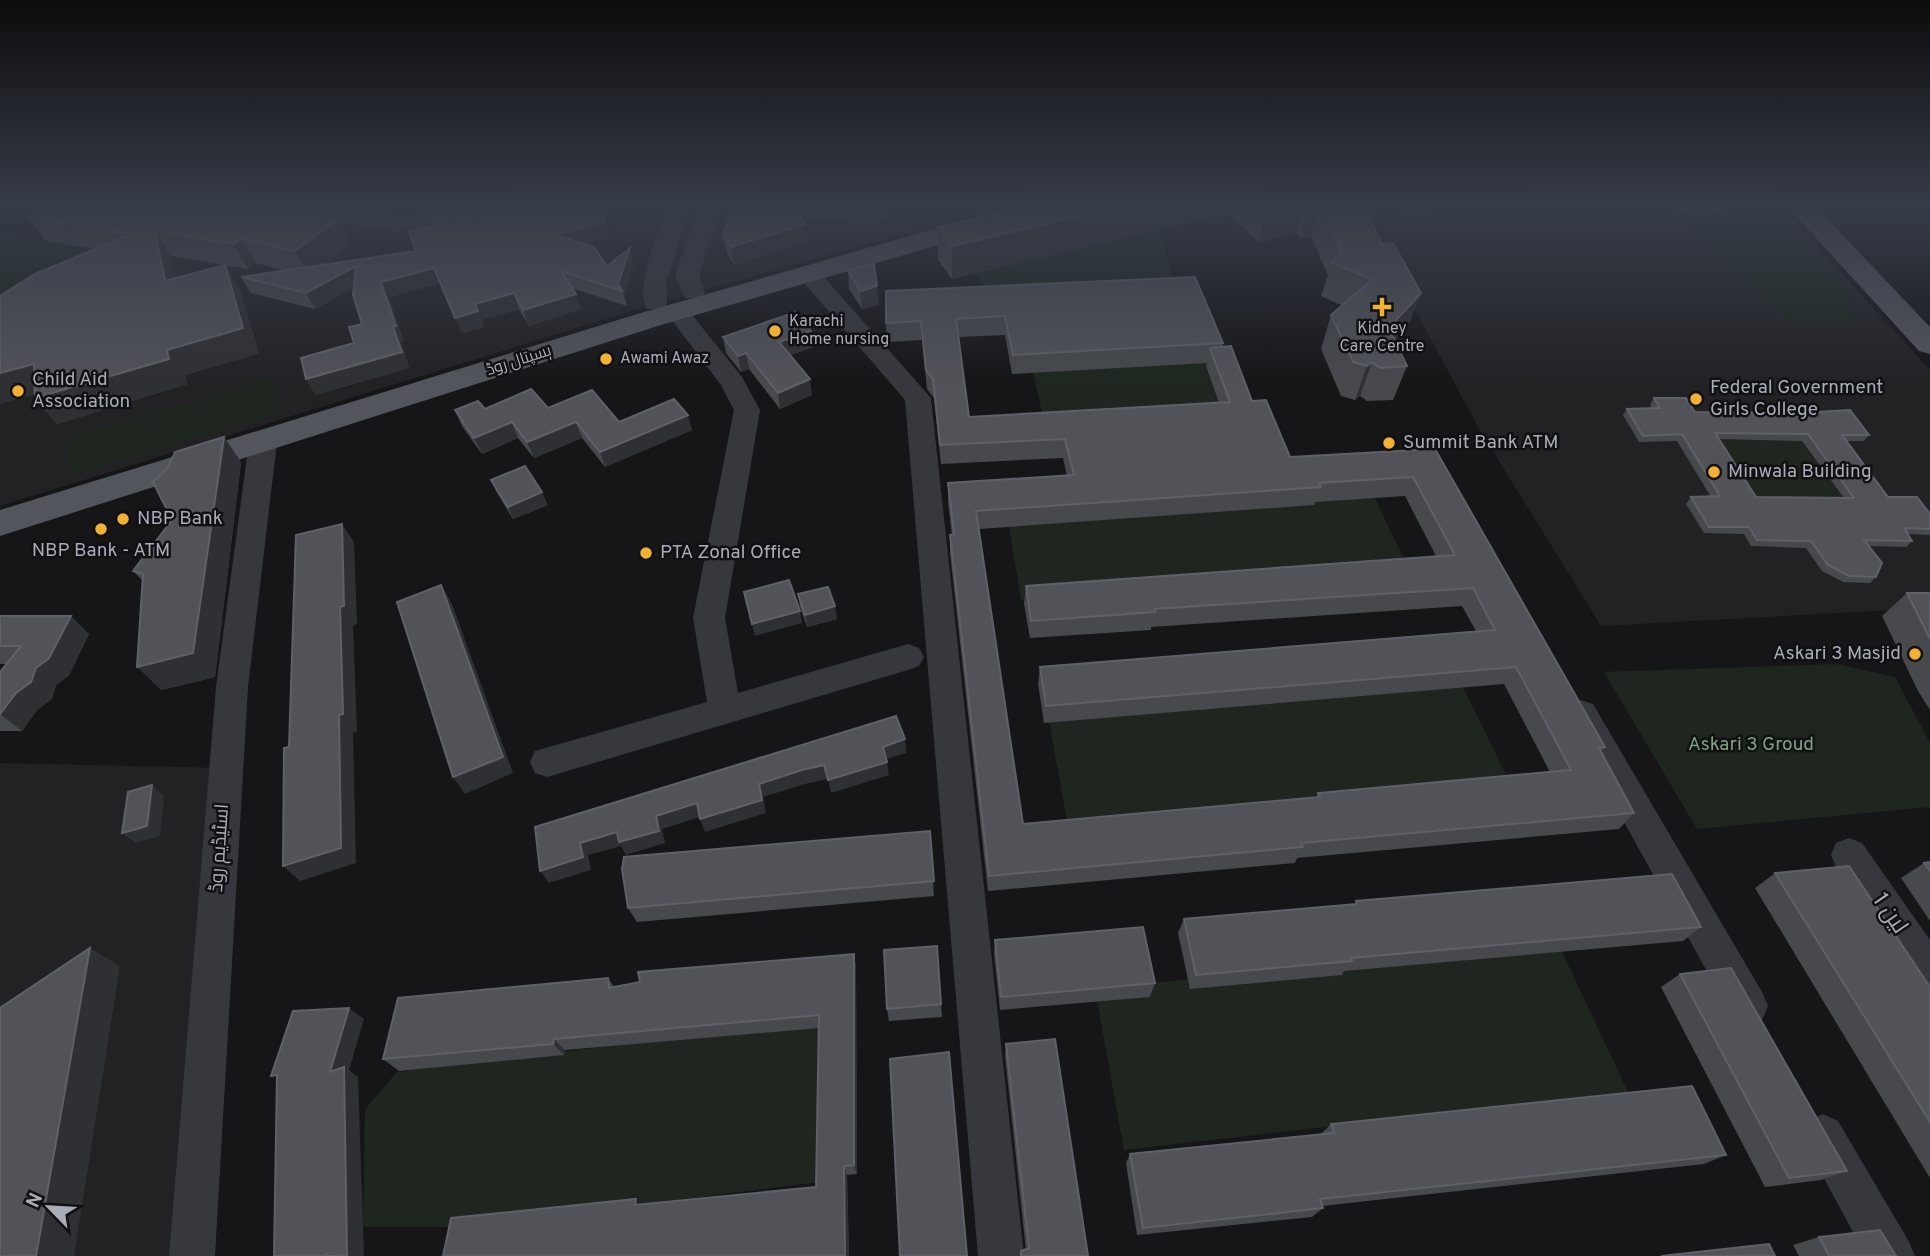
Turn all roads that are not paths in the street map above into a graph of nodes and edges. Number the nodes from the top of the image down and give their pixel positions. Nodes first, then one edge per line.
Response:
1 (660, 266) edge
2 (690, 266) edge
3 (801, 266) edge
4 (834, 266) edge
5 (1856, 266) edge
6 (1886, 266) edge
7 (808, 273) junction
8 (675, 303) junction
9 (1930, 313) edge
10 (1930, 345) edge
11 (263, 442) junction
12 (0, 508) edge
13 (0, 523) edge
14 (908, 657) dead end
15 (1562, 680) edge
16 (725, 711) junction
17 (547, 762) dead end
18 (1849, 855) dead end
19 (1930, 974) edge
20 (1767, 1039) edge
21 (1808, 1111) edge
22 (192, 1256) edge
23 (1001, 1256) edge
24 (1892, 1256) edge

1 - 8 street
2 - 8 street
3 - 8 main road, ہسپتال روڈ
4 - 7 main road, ہسپتال روڈ
5 - 10 main road
6 - 9 main road
7 - 8 main road, ہسپتال روڈ
7 - 23 street
8 - 11 main road, ہسپتال روڈ
8 - 12 main road, ہسپتال روڈ
8 - 16 street
11 - 13 main road, ہسپتال روڈ
11 - 22 street, اسٹیڈیم روڈ
14 - 16 street
15 - 20 street
16 - 17 street
18 - 19 street, لین 1
21 - 24 street

